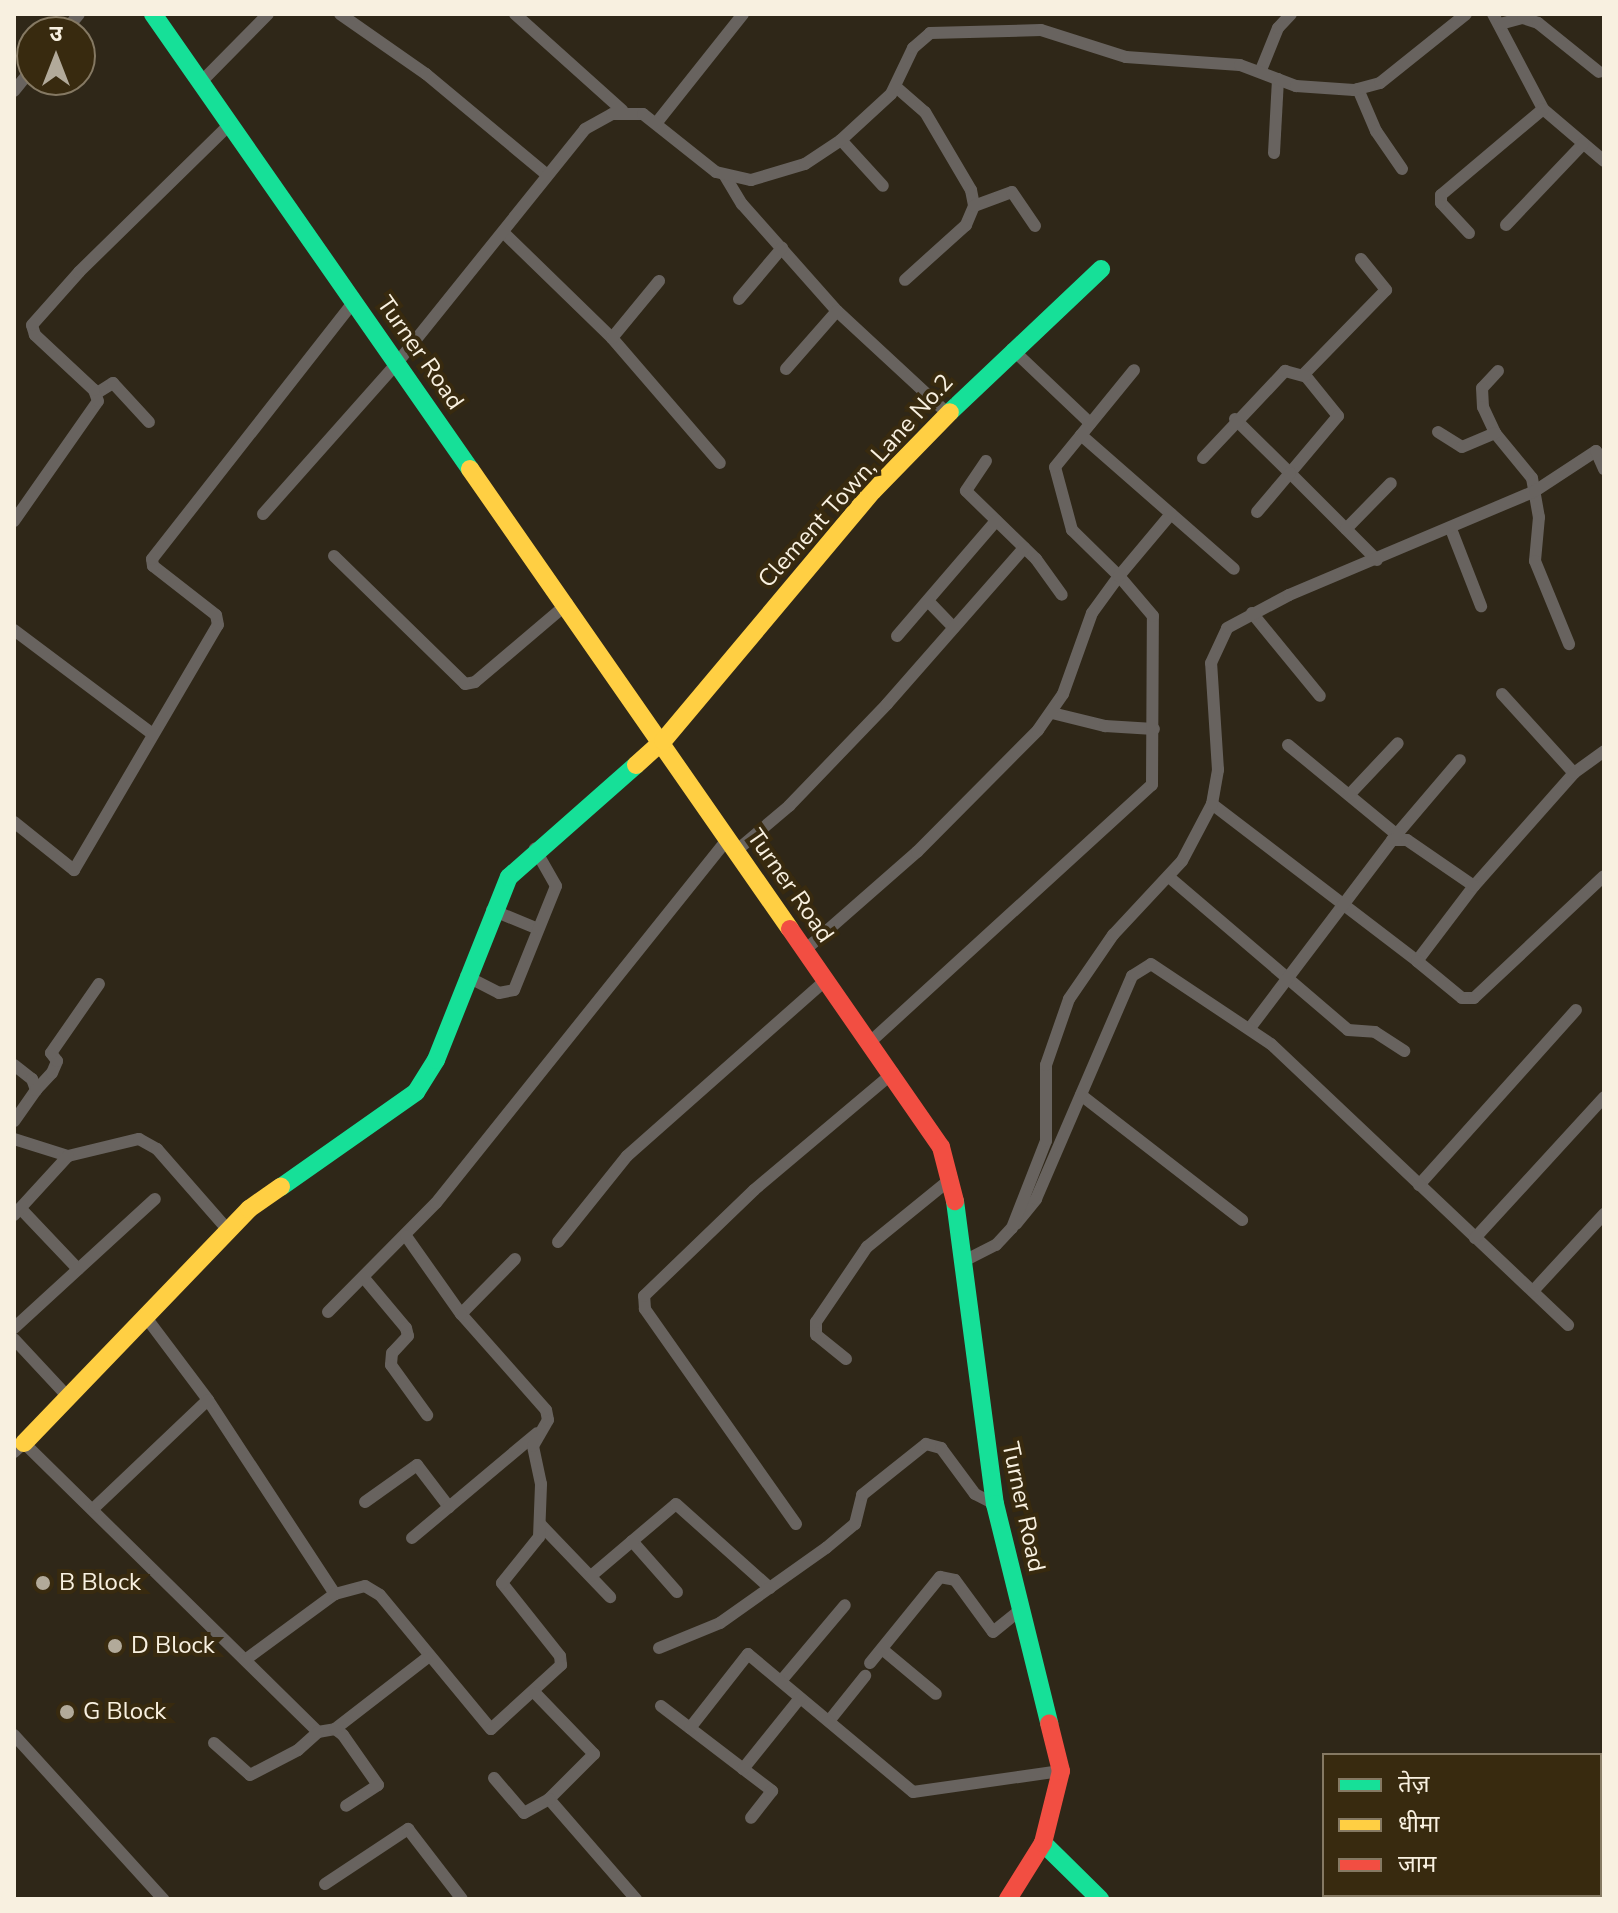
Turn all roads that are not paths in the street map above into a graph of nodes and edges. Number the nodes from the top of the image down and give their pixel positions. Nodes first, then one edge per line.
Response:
1 (153, 14) edge
2 (268, 14) edge
3 (340, 14) edge
4 (515, 14) edge
5 (743, 14) edge
6 (1008, 14) edge
7 (1291, 14) edge
8 (1466, 14) edge
9 (1497, 19) edge
10 (1002, 29) junction
11 (1261, 70) junction
12 (1599, 72) dead end
13 (1278, 79) junction
14 (201, 82) junction
15 (896, 87) junction
16 (1358, 89) junction
17 (1543, 109) junction
18 (622, 110) junction
19 (658, 121) junction
20 (230, 124) junction
21 (841, 140) junction
22 (1583, 144) junction
23 (1274, 153) dead end
24 (1604, 161) edge
25 (1402, 169) dead end
26 (546, 174) junction
27 (725, 176) junction
28 (883, 186) dead end
29 (974, 206) junction
30 (1506, 225) dead end
31 (1035, 226) dead end
32 (504, 233) junction
33 (1469, 233) dead end
34 (782, 248) junction
35 (1361, 259) dead end
36 (1101, 269) dead end
37 (905, 280) dead end
38 (659, 281) dead end
39 (739, 299) dead end
40 (354, 301) junction
41 (837, 311) junction
42 (612, 338) junction
43 (1012, 349) junction
44 (397, 363) junction
45 (786, 369) dead end
46 (1134, 370) dead end
47 (1498, 371) dead end
48 (1304, 376) junction
49 (97, 393) junction
50 (947, 413) junction
51 (1235, 419) junction
52 (149, 422) dead end
53 (1090, 423) junction
54 (1438, 432) dead end
55 (1495, 433) junction
56 (1081, 435) junction
57 (1600, 449) edge
58 (1203, 458) dead end
59 (986, 461) dead end
60 (720, 463) dead end
61 (1604, 469) edge
62 (1290, 473) junction
63 (1391, 483) dead end
64 (1535, 491) junction
65 (1257, 512) dead end
66 (263, 514) dead end
67 (1171, 514) junction
68 (14, 521) edge
69 (996, 521) junction
70 (1346, 529) junction
71 (1451, 529) junction
72 (1024, 548) junction
73 (334, 556) dead end
74 (1377, 560) junction
75 (1234, 569) dead end
76 (1119, 576) junction
77 (1062, 595) dead end
78 (928, 601) junction
79 (567, 604) junction
80 (1481, 606) dead end
81 (1252, 613) junction
82 (954, 628) junction
83 (14, 630) edge
84 (897, 636) dead end
85 (1569, 644) dead end
86 (1502, 694) dead end
87 (1320, 696) dead end
88 (1052, 713) junction
89 (1154, 729) junction
90 (151, 733) junction
91 (663, 741) junction
92 (1398, 743) dead end
93 (1288, 745) dead end
94 (1604, 751) edge
95 (1460, 760) dead end
96 (1574, 773) junction
97 (1349, 795) junction
98 (1212, 804) junction
99 (14, 822) edge
100 (1399, 836) junction
101 (732, 845) junction
102 (535, 849) junction
103 (1604, 876) edge
104 (1169, 877) junction
105 (1474, 886) junction
106 (1344, 902) junction
107 (492, 910) junction
108 (538, 929) junction
109 (805, 950) junction
110 (1417, 961) junction
111 (466, 976) junction
112 (826, 980) junction
113 (1288, 980) junction
114 (99, 984) dead end
115 (1576, 1010) dead end
116 (1250, 1028) junction
117 (869, 1043) junction
118 (1404, 1051) dead end
119 (14, 1065) edge
120 (893, 1073) junction
121 (36, 1090) junction
122 (1081, 1095) junction
123 (1604, 1097) edge
124 (14, 1121) edge
125 (14, 1139) edge
126 (68, 1156) junction
127 (952, 1178) junction
128 (1419, 1185) junction
129 (155, 1199) dead end
130 (18, 1212) edge
131 (1604, 1214) edge
132 (1242, 1220) dead end
133 (1012, 1228) junction
134 (227, 1229) junction
135 (406, 1236) junction
136 (1475, 1238) junction
137 (558, 1242) dead end
138 (515, 1259) dead end
139 (962, 1262) junction
140 (78, 1269) junction
141 (364, 1278) junction
142 (1533, 1291) junction
143 (328, 1312) dead end
144 (461, 1314) junction
145 (145, 1316) junction
146 (1568, 1325) dead end
147 (14, 1328) edge
148 (14, 1339) edge
149 (846, 1359) dead end
150 (69, 1398) junction
151 (208, 1400) junction
152 (427, 1415) dead end
153 (537, 1433) junction
154 (19, 1447) edge
155 (365, 1502) dead end
156 (995, 1504) junction
157 (449, 1507) junction
158 (94, 1508) junction
159 (796, 1524) dead end
160 (541, 1525) junction
161 (412, 1538) dead end
162 (632, 1541) junction
163 (591, 1576) junction
164 (770, 1588) junction
165 (677, 1592) dead end
166 (335, 1594) junction
167 (610, 1597) dead end
168 (845, 1605) dead end
169 (1021, 1609) junction
170 (659, 1648) dead end
171 (882, 1649) junction
172 (427, 1658) junction
173 (245, 1660) junction
174 (781, 1681) junction
175 (535, 1693) junction
176 (936, 1694) dead end
177 (800, 1698) junction
178 (661, 1706) dead end
179 (829, 1721) junction
180 (690, 1728) junction
181 (335, 1729) junction
182 (318, 1732) junction
183 (14, 1735) edge
184 (214, 1743) dead end
185 (743, 1769) junction
186 (1061, 1771) junction
187 (494, 1778) dead end
188 (549, 1799) junction
189 (346, 1806) dead end
190 (751, 1818) dead end
191 (1043, 1843) junction
192 (325, 1884) dead end
193 (163, 1899) edge
194 (462, 1899) edge
195 (636, 1899) edge
196 (1008, 1899) edge
197 (1100, 1899) edge

1 - 14 main road, Turner Road
2 - 14 street
3 - 26 street
4 - 18 street
5 - 19 street
6 - 10 street
7 - 11 street
8 - 16 street
9 - 12 street
9 - 17 street
10 - 11 street
10 - 15 street
11 - 13 street
13 - 16 street
13 - 23 street
14 - 20 main road, Turner Road
15 - 21 street
15 - 29 street
16 - 25 street
17 - 22 street
17 - 33 street
18 - 19 street
18 - 26 street
19 - 27 street
20 - 40 main road, Turner Road
20 - 49 street
21 - 27 street
21 - 28 street
22 - 24 street
22 - 30 street
26 - 32 street
27 - 34 street
29 - 31 street
29 - 37 street
32 - 42 street
32 - 44 street
34 - 39 street
34 - 41 street
35 - 48 street
36 - 43 main road, Clement Town, Lane No.2
38 - 42 street
40 - 44 main road, Turner Road
40 - 90 street
41 - 45 street
41 - 50 street
42 - 60 street
43 - 50 main road, Clement Town, Lane No.2
43 - 53 street
44 - 66 street
44 - 79 main road, Turner Road
46 - 53 street
47 - 55 street
48 - 51 street
48 - 62 street
49 - 52 street
49 - 68 street
50 - 91 main road, Clement Town, Lane No.2
51 - 58 street
51 - 62 street
53 - 56 street
54 - 55 street
55 - 64 street
56 - 67 street
56 - 76 street
57 - 61 street
57 - 64 street
59 - 69 street
62 - 65 street
62 - 70 street
63 - 70 street
64 - 71 street
64 - 85 street
67 - 75 street
67 - 76 street
69 - 72 street
69 - 78 street
70 - 74 street
71 - 74 street
71 - 80 street
72 - 77 street
72 - 82 street
73 - 79 street
74 - 81 street
76 - 88 street
76 - 89 street
78 - 82 street
78 - 84 street
79 - 91 main road, Turner Road
81 - 87 street
81 - 98 street
82 - 101 street
83 - 90 street
86 - 96 street
88 - 89 street
88 - 109 street
89 - 117 street
90 - 99 street
91 - 101 main road, Turner Road
91 - 102 main road, Clement Town, Lane No.2
92 - 97 street
93 - 97 street
94 - 96 street
95 - 100 street
96 - 105 street
97 - 100 street
98 - 104 street
98 - 106 street
100 - 105 street
100 - 106 street
101 - 109 main road, Turner Road
101 - 135 street
102 - 107 main road, Clement Town, Lane No.2
102 - 108 street
103 - 110 street
104 - 113 street
104 - 133 street
105 - 110 street
106 - 110 street
106 - 113 street
107 - 108 street
107 - 111 main road, Clement Town, Lane No.2
108 - 111 street
109 - 112 main road, Turner Road
111 - 134 main road, Clement Town, Lane No.2
112 - 117 main road, Turner Road
112 - 137 street
113 - 116 street
113 - 118 street
114 - 121 street
115 - 128 street
116 - 122 street
116 - 128 street
117 - 120 main road, Turner Road
119 - 121 street
120 - 127 main road, Turner Road
120 - 159 street
121 - 124 street
122 - 132 street
122 - 133 street
123 - 136 street
125 - 126 street
126 - 130 street
126 - 134 street
127 - 139 main road, Turner Road
127 - 149 street
128 - 136 street
129 - 140 street
130 - 140 street
131 - 142 street
133 - 139 street
134 - 145 main road, Clement Town, Lane No.2
135 - 141 street
135 - 144 street
136 - 142 street
138 - 144 street
139 - 156 main road, Turner Road
140 - 147 street
141 - 143 street
141 - 152 street
142 - 146 street
144 - 153 street
145 - 150 main road, Clement Town, Lane No.2
145 - 151 street
148 - 150 street
150 - 154 main road, Clement Town, Lane No.2
151 - 158 street
151 - 166 street
153 - 157 street
153 - 160 street
154 - 158 street
155 - 157 street
156 - 164 street
156 - 169 main road, Turner Road
157 - 161 street
158 - 173 street
160 - 163 street
160 - 175 street
162 - 163 street
162 - 164 street
162 - 165 street
163 - 167 street
164 - 170 street
166 - 172 street
166 - 173 street
168 - 174 street
169 - 171 street
169 - 186 main road, Turner Road
171 - 176 street
171 - 179 street
172 - 175 street
172 - 181 street
173 - 182 street
174 - 177 street
174 - 180 street
175 - 188 street
177 - 179 street
177 - 185 street
178 - 180 street
179 - 186 street
180 - 185 street
181 - 182 street
181 - 189 street
182 - 184 street
183 - 193 street
185 - 190 street
186 - 191 main road, Turner Road
187 - 188 street
188 - 195 street
191 - 196 main road, Turner Road
191 - 197 main road
192 - 194 street

